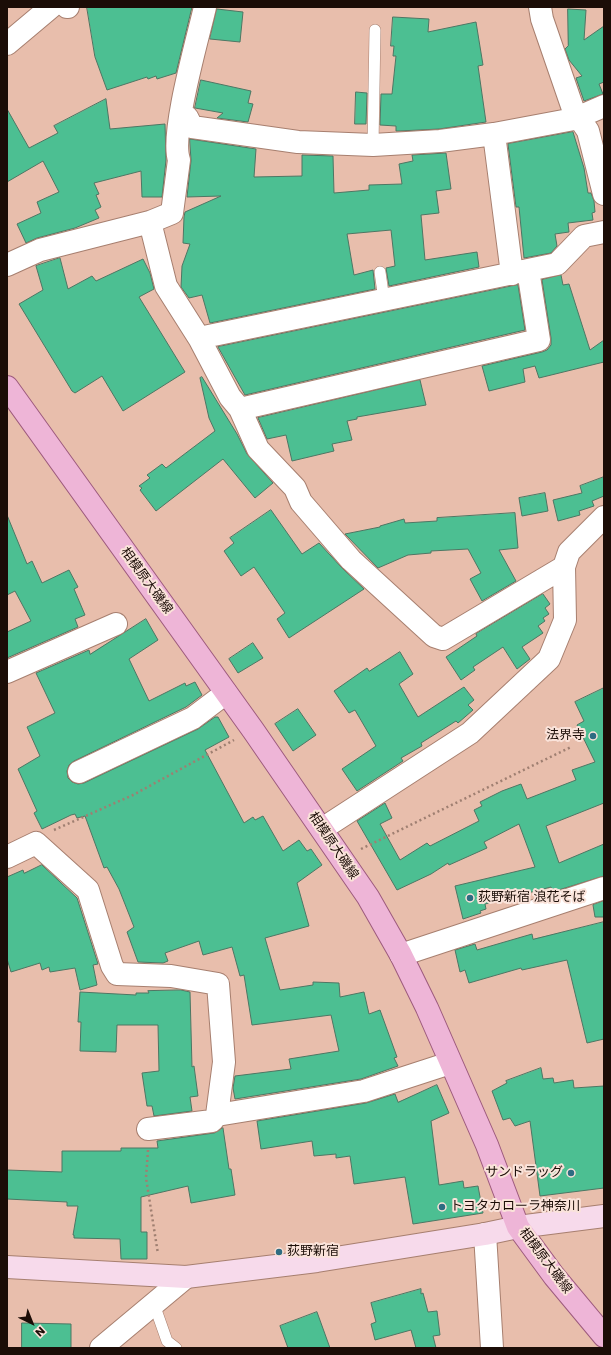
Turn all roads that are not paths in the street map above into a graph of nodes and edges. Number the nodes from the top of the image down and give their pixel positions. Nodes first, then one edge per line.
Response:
1 (51, 7) edge
2 (205, 7) edge
3 (540, 7) edge
4 (375, 30) dead end
5 (7, 44) edge
6 (604, 106) edge
7 (180, 114) junction
8 (580, 116) junction
9 (494, 134) junction
10 (373, 145) junction
11 (604, 194) edge
12 (150, 222) junction
13 (604, 232) edge
14 (7, 265) edge
15 (380, 272) dead end
16 (520, 272) junction
17 (384, 300) junction
18 (199, 338) junction
19 (7, 387) edge
20 (240, 409) junction
21 (604, 517) edge
22 (564, 567) junction
23 (116, 624) dead end
24 (7, 672) edge
25 (226, 693) junction
26 (92, 772) dead end
27 (322, 829) junction
28 (7, 856) edge
29 (604, 888) edge
30 (401, 955) junction
31 (450, 1064) junction
32 (217, 1115) junction
33 (148, 1129) road end
34 (604, 1216) edge
35 (518, 1227) junction
36 (485, 1234) junction
37 (7, 1267) edge
38 (186, 1277) junction
39 (154, 1304) junction
40 (604, 1336) edge
41 (101, 1348) edge
42 (176, 1348) edge
43 (492, 1348) edge

1 - 5 street
2 - 7 street
3 - 8 street
4 - 10 lane
6 - 8 street
7 - 10 street
7 - 12 street
8 - 9 street
8 - 11 street
9 - 10 street
9 - 16 street
12 - 14 street
12 - 18 street
13 - 16 street
15 - 17 lane
16 - 17 street
16 - 20 street
17 - 18 street
18 - 20 street
19 - 25 main road, 相模原大磯線
20 - 22 street
21 - 22 street
22 - 27 street
23 - 24 street
25 - 26 street
25 - 27 main road, 相模原大磯線
27 - 30 main road, 相模原大磯線
28 - 32 street
29 - 30 street
30 - 31 main road, 相模原大磯線
31 - 32 street
31 - 35 main road, 相模原大磯線
32 - 33 street
34 - 35 street
35 - 36 street
35 - 40 main road, 相模原大磯線
36 - 38 street
36 - 43 street
37 - 38 street
38 - 39 street
39 - 41 street
39 - 42 lane

